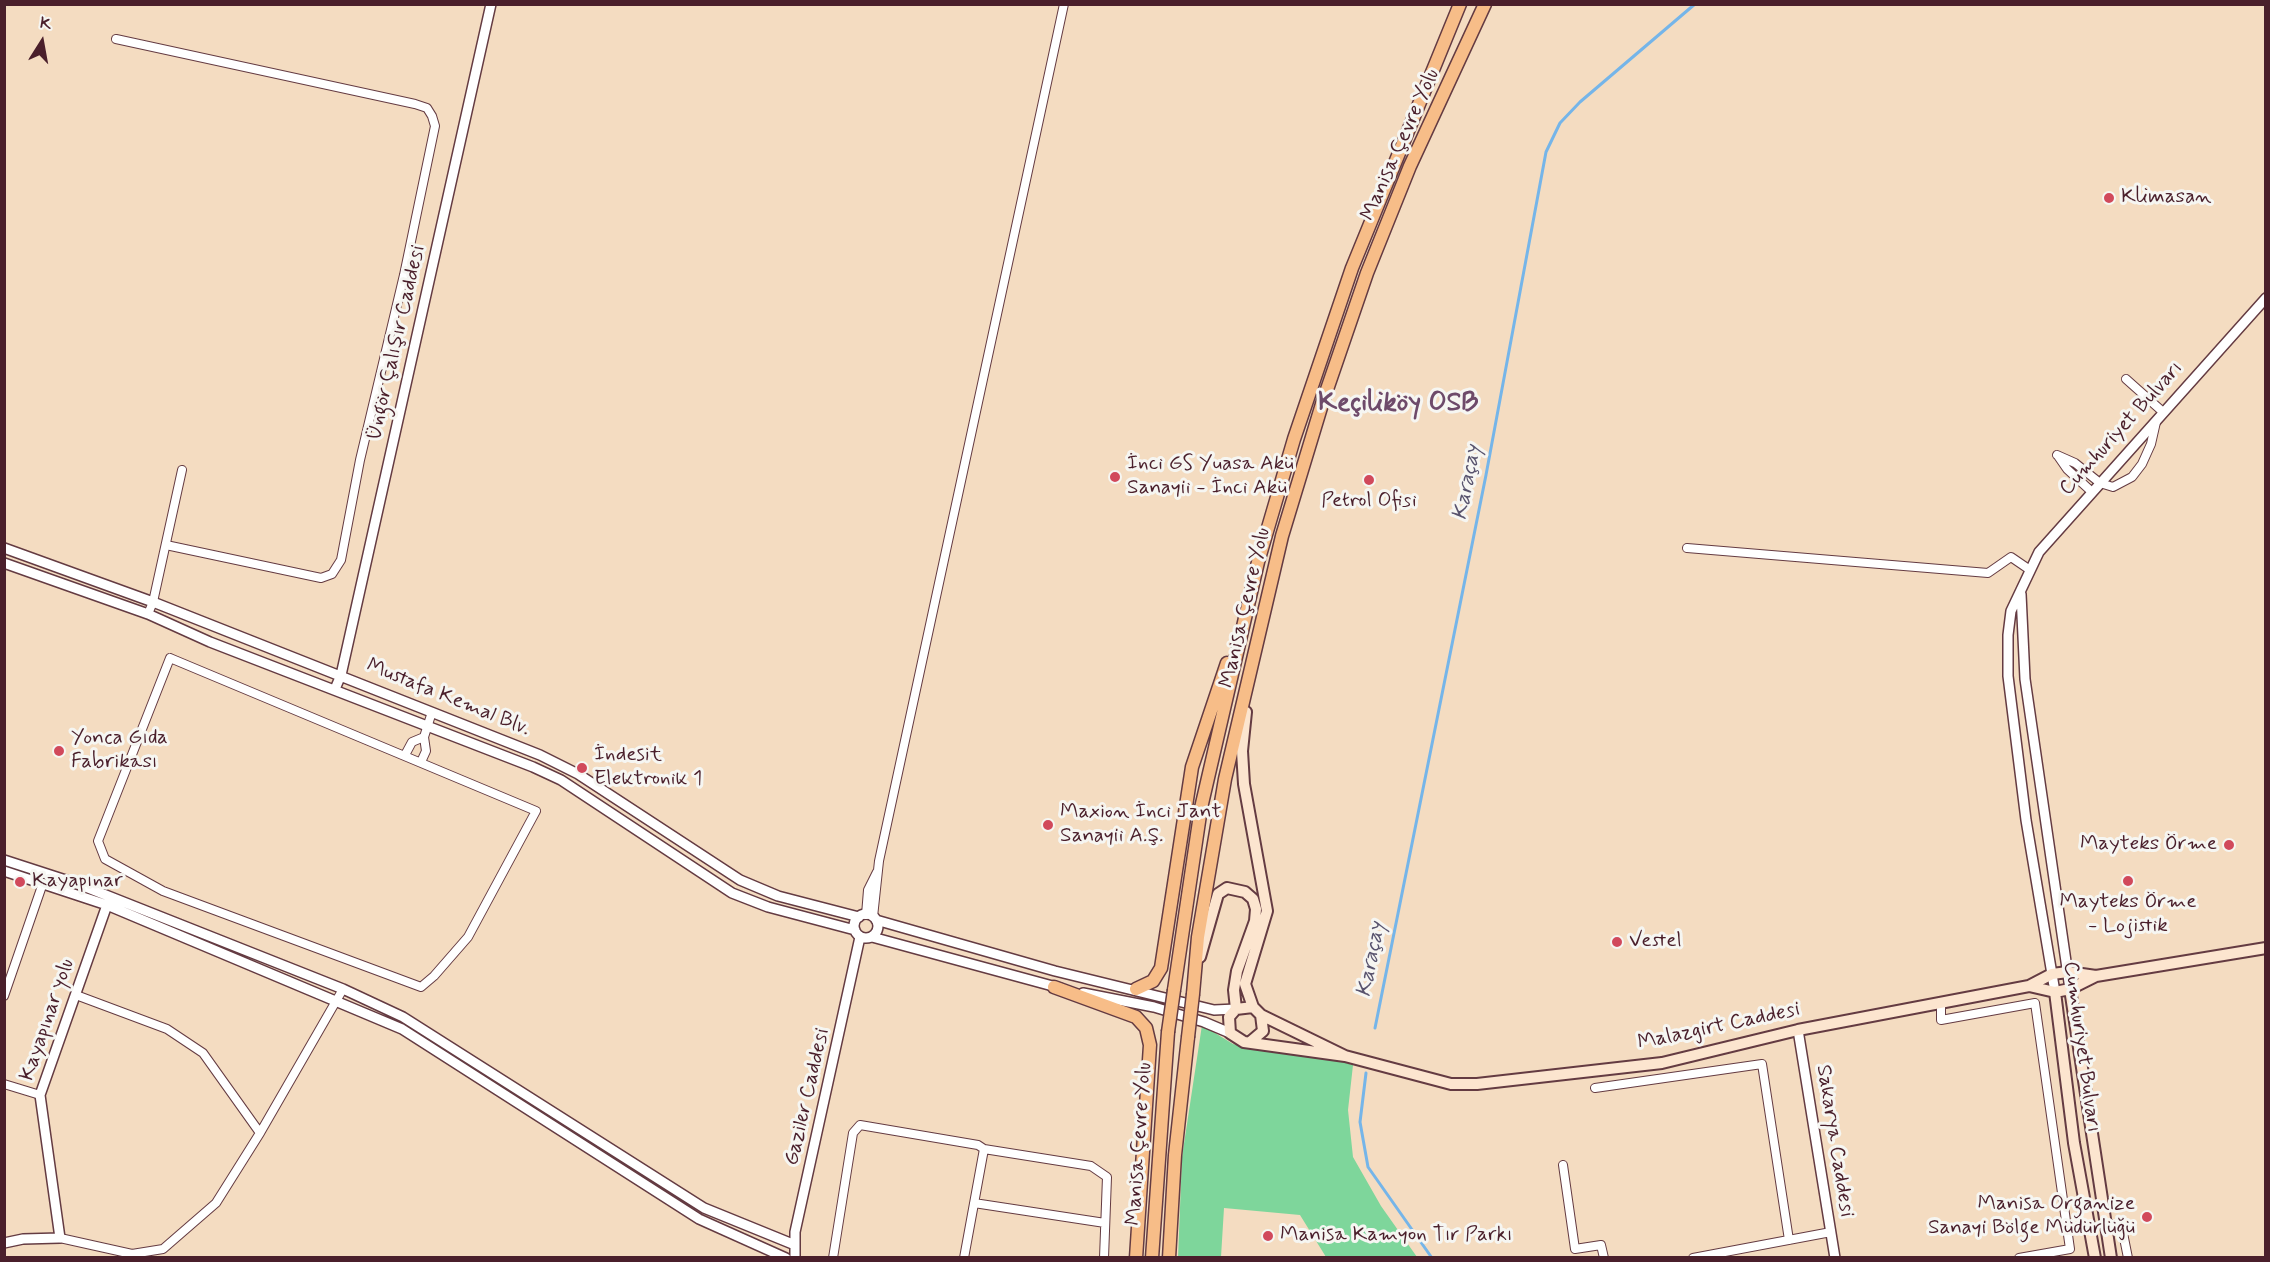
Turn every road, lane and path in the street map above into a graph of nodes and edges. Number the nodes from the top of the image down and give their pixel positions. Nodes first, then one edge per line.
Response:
1 (491, 4) edge
2 (1064, 4) edge
3 (1454, 4) edge
4 (1460, 4) edge
5 (1485, 4) edge
6 (1493, 4) edge
7 (1449, 28) junction
8 (1470, 38) junction
9 (116, 39) dead end
10 (2265, 298) edge
11 (2126, 379) dead end
12 (2163, 412) junction
13 (2156, 420) junction
14 (182, 470) dead end
15 (2100, 483) junction
16 (2092, 492) junction
17 (166, 544) junction
18 (4, 548) edge
19 (1687, 548) dead end
20 (4, 563) edge
21 (2030, 570) junction
22 (2022, 594) junction
23 (153, 602) junction
24 (148, 614) junction
25 (1241, 628) junction
26 (1259, 639) junction
27 (341, 675) junction
28 (335, 689) junction
29 (432, 712) junction
30 (427, 727) junction
31 (424, 737) junction
32 (405, 755) junction
33 (421, 762) junction
34 (2045, 818) junction
35 (2026, 820) junction
36 (4, 860) edge
37 (4, 871) edge
38 (43, 883) junction
39 (107, 905) junction
40 (869, 917) junction
41 (864, 935) junction
42 (2265, 948) edge
43 (2068, 972) junction
44 (2052, 974) junction
45 (1196, 975) junction
46 (2096, 976) junction
47 (2029, 986) junction
48 (1054, 987) junction
49 (343, 989) junction
50 (1136, 989) junction
51 (2070, 989) junction
52 (2055, 992) junction
53 (76, 995) junction
54 (4, 996) edge
55 (337, 1000) junction
56 (1941, 1002) junction
57 (1236, 1009) junction
58 (1257, 1011) junction
59 (1798, 1030) junction
60 (1230, 1033) junction
61 (1250, 1042) junction
62 (1345, 1056) junction
63 (4, 1084) edge
64 (1595, 1088) dead end
65 (40, 1095) junction
66 (260, 1133) junction
67 (984, 1149) junction
68 (1563, 1165) dead end
69 (974, 1203) junction
70 (2105, 1220) junction
71 (1105, 1223) junction
72 (795, 1232) junction
73 (1830, 1232) junction
74 (60, 1238) junction
75 (1789, 1240) junction
76 (783, 1242) junction
77 (4, 1243) edge
78 (795, 1245) junction
79 (782, 1257) edge
80 (795, 1257) edge
81 (833, 1257) edge
82 (964, 1257) edge
83 (1104, 1257) edge
84 (1136, 1257) edge
85 (1152, 1257) edge
86 (1169, 1257) edge
87 (1604, 1257) edge
88 (1693, 1257) edge
89 (1835, 1257) edge
90 (2019, 1257) edge
91 (2095, 1257) edge
92 (2111, 1257) edge
93 (2128, 1257) edge

1 - 27 street, Üngör Çalışır Caddesi
2 - 40 street
3 - 7 highway
4 - 7 highway, Manisa Çevre Yolu
5 - 8 highway, Manisa Çevre Yolu
6 - 8 highway
7 - 25 highway, Manisa Çevre Yolu
8 - 26 highway, Manisa Çevre Yolu
9 - 17 street
10 - 12 street, Cumhuriyet Bulvarı
11 - 12 street
12 - 13 street, Cumhuriyet Bulvarı
13 - 15 street, Cumhuriyet Bulvarı
13 - 15 street
14 - 17 street
15 - 16 street, Cumhuriyet Bulvarı
15 - 16 street
16 - 21 street, Cumhuriyet Bulvarı
17 - 23 street
18 - 23 street, Mustafa Kemal Blv.
19 - 21 street
20 - 24 street, Mustafa Kemal Blv.
21 - 22 street, Cumhuriyet Bulvarı
22 - 34 street, Cumhuriyet Bulvarı
22 - 35 street, Cumhuriyet Bulvarı
23 - 24 street
23 - 27 street, Mustafa Kemal Blv.
24 - 28 street, Mustafa Kemal Blv.
25 - 50 highway
25 - 85 highway, Manisa Çevre Yolu, bridge
26 - 45 highway, Manisa Çevre Yolu
26 - 58 main road
27 - 28 street, Üngör Çalışır Caddesi
27 - 29 street, Mustafa Kemal Blv.
28 - 30 street, Mustafa Kemal Blv.
29 - 30 street
29 - 40 street, Mustafa Kemal Blv.
30 - 31 street
30 - 41 street, Mustafa Kemal Blv.
31 - 32 street
31 - 33 street
32 - 33 street
32 - 33 street
34 - 35 street
34 - 43 street, Cumhuriyet Bulvarı
35 - 44 street, Cumhuriyet Bulvarı
36 - 49 street
37 - 38 street
38 - 39 street
38 - 54 street
39 - 53 street, Kayapınar yolu
39 - 55 street
40 - 41 street
40 - 41 street
40 - 50 street, Mustafa Kemal Blv.
41 - 48 street, Mustafa Kemal Blv.
41 - 72 street, Gaziler Caddesi
42 - 46 main road
43 - 44 main road
43 - 46 main road
43 - 51 street, Cumhuriyet Bulvarı
44 - 47 main road
44 - 52 street, Cumhuriyet Bulvarı
45 - 57 main road
45 - 86 highway, Manisa Çevre Yolu, bridge
46 - 51 main road
47 - 52 main road
47 - 56 main road, Malazgirt Caddesi
48 - 60 street, Mustafa Kemal Blv.
48 - 84 highway
49 - 55 street
49 - 76 street
50 - 57 street, Mustafa Kemal Blv.
51 - 52 main road
51 - 70 main road, Cumhuriyet Bulvarı
52 - 91 main road, Cumhuriyet Bulvarı
53 - 65 street, Kayapınar yolu
53 - 66 street
55 - 66 street
55 - 79 street
56 - 59 main road, Malazgirt Caddesi
56 - 90 street
57 - 58 main road
57 - 60 main road
58 - 61 main road
58 - 62 main road
59 - 62 main road, Malazgirt Caddesi
59 - 73 street, Sakarya Caddesi
60 - 61 main road
61 - 62 main road
63 - 65 street
64 - 75 street
65 - 74 street, Kayapınar yolu
66 - 74 street
67 - 69 street
67 - 71 street
67 - 81 street
68 - 87 street
69 - 71 street
69 - 82 street
70 - 92 main road, Cumhuriyet Bulvarı
70 - 93 street
71 - 83 street
72 - 76 street
72 - 78 street, Gaziler Caddesi
73 - 75 street
73 - 89 street, Sakarya Caddesi
74 - 77 street
75 - 88 street
76 - 78 street
76 - 79 street
78 - 80 street, Gaziler Caddesi

